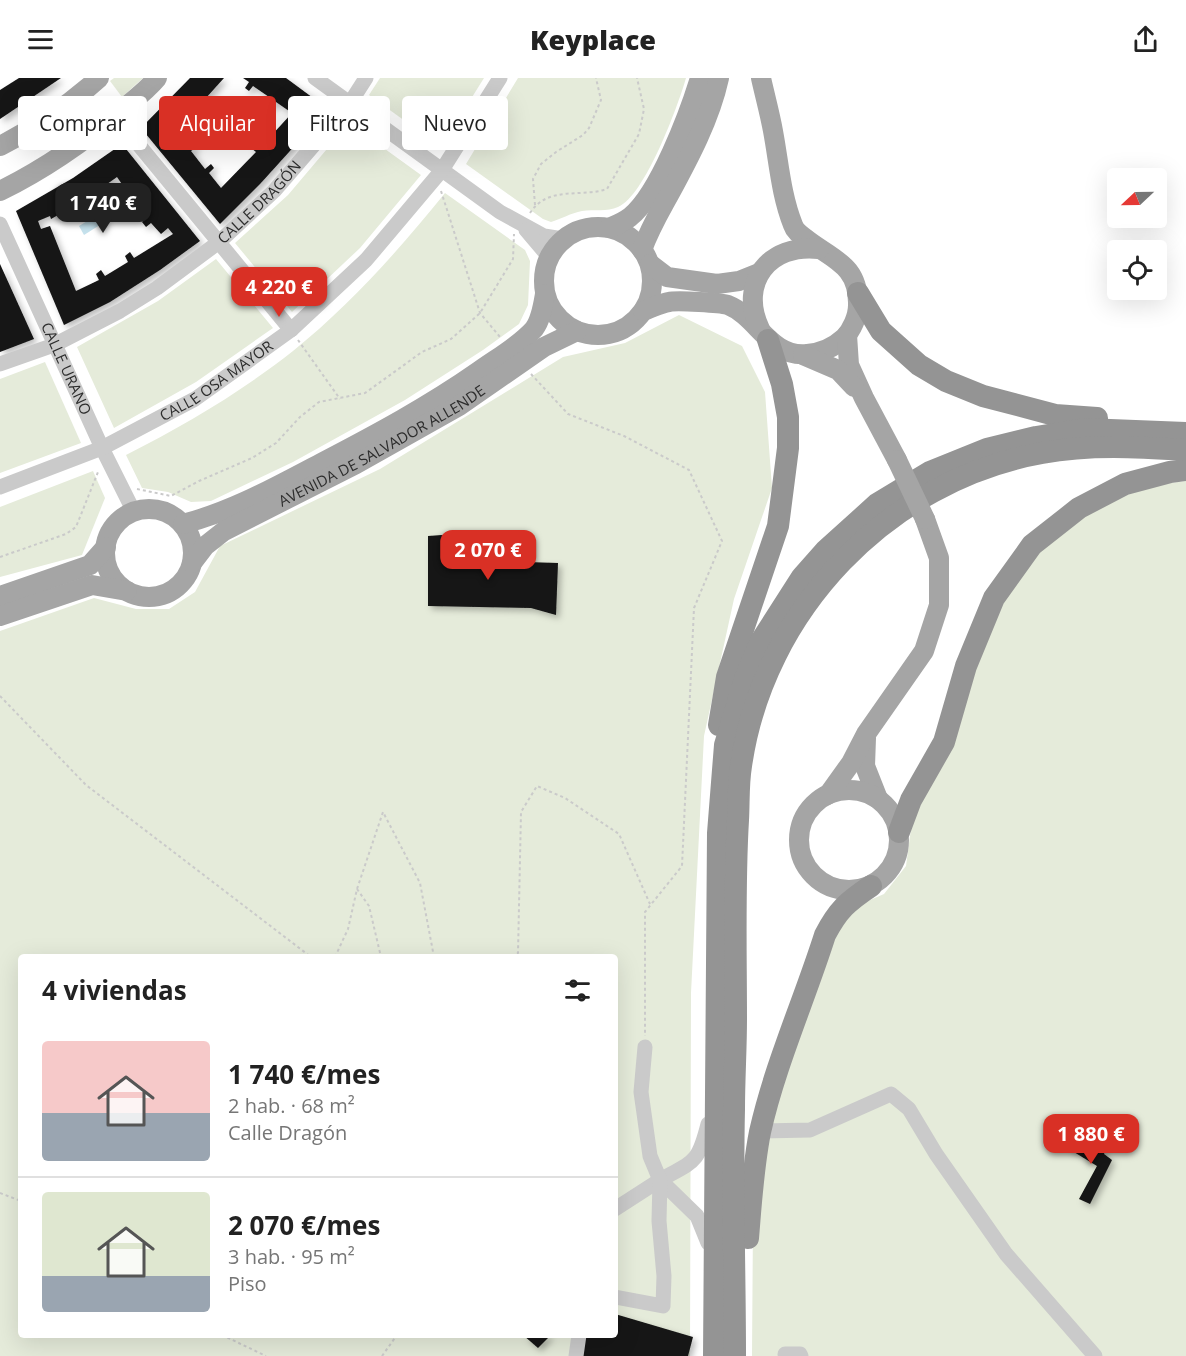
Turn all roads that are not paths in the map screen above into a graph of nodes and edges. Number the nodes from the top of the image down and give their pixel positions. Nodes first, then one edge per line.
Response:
1 (99, 78) edge
2 (157, 78) edge
3 (315, 78) edge
4 (366, 78) edge
5 (500, 78) edge
6 (700, 78) edge
7 (719, 78) edge
8 (761, 78) edge
9 (137, 96) edge
10 (340, 96) edge
11 (354, 96) edge
12 (390, 132) edge
13 (0, 146) edge
14 (70, 150) edge
15 (143, 150) edge
16 (310, 150) edge
17 (442, 170) junction
18 (0, 191) edge
19 (0, 224) edge
20 (522, 225) junction
21 (609, 228) junction
22 (562, 239) junction
23 (219, 242) junction
24 (819, 249) junction
25 (549, 257) junction
26 (646, 257) junction
27 (759, 273) junction
28 (858, 293) junction
29 (545, 294) junction
30 (644, 311) junction
31 (577, 331) junction
32 (295, 335) junction
33 (764, 335) junction
34 (847, 335) junction
35 (54, 345) junction
36 (803, 355) junction
37 (516, 357) junction
38 (0, 364) edge
39 (864, 398) junction
40 (1186, 423) edge
41 (1186, 433) edge
42 (102, 448) junction
43 (1186, 450) edge
44 (1186, 470) edge
45 (0, 487) edge
46 (134, 512) junction
47 (183, 524) junction
48 (106, 547) junction
49 (192, 563) junction
50 (127, 591) junction
51 (0, 596) edge
52 (0, 616) edge
53 (866, 734) junction
54 (828, 795) junction
55 (878, 799) junction
56 (898, 832) junction
57 (871, 886) junction
58 (645, 1047) road end
59 (708, 1124) junction
60 (761, 1131) junction
61 (660, 1180) junction
62 (618, 1207) edge
63 (708, 1243) junction
64 (618, 1298) edge
65 (579, 1338) edge
66 (714, 1351) edge
67 (785, 1354) dead end
68 (576, 1356) edge
69 (735, 1356) edge
70 (744, 1356) edge
71 (801, 1356) edge
72 (1095, 1356) edge

1 - 13 main road
2 - 9 main road
3 - 10 street
4 - 11 street, CALLE DRAGÓN
5 - 17 street, CALLE OSA MAYOR
6 - 21 main road
7 - 26 main road
8 - 24 main road
12 - 17 street
14 - 18 main road
15 - 23 street
16 - 23 street, CALLE DRAGÓN
17 - 20 street
17 - 32 street, CALLE OSA MAYOR
19 - 35 street, CALLE URANO
20 - 22 street
20 - 25 street
21 - 22 main road
21 - 26 main road
22 - 25 main road
23 - 32 street
23 - 35 street, CALLE DRAGÓN
24 - 27 main road
24 - 28 main road
25 - 29 main road
26 - 27 main road
26 - 30 main road
27 - 33 main road
28 - 34 main road
28 - 40 highway
29 - 31 main road
29 - 37 main road, AVENIDA DE SALVADOR ALLENDE
30 - 31 main road
30 - 33 main road
31 - 37 main road, AVENIDA DE SALVADOR ALLENDE
32 - 42 street, CALLE OSA MAYOR
33 - 36 main road
33 - 59 highway
34 - 36 main road
34 - 39 main road
35 - 38 street, CALLE DRAGÓN
35 - 42 street, CALLE URANO
36 - 39 main road
37 - 47 main road, AVENIDA DE SALVADOR ALLENDE
37 - 49 main road, AVENIDA DE SALVADOR ALLENDE
39 - 53 main road, bridge
41 - 66 highway
42 - 45 street, CALLE OSA MAYOR
42 - 46 street, CALLE URANO
43 - 69 highway
44 - 56 highway
46 - 47 main road
46 - 48 main road
47 - 49 main road
48 - 50 main road
48 - 51 main road
49 - 50 main road
50 - 52 main road
53 - 54 main road
53 - 55 main road
54 - 55 main road
54 - 57 main road
55 - 56 main road
56 - 57 main road
57 - 60 highway
58 - 61 street
59 - 61 street
59 - 63 highway
60 - 70 highway
60 - 72 street
61 - 62 street
61 - 63 street
61 - 64 street
63 - 66 highway
65 - 68 street
67 - 71 street

